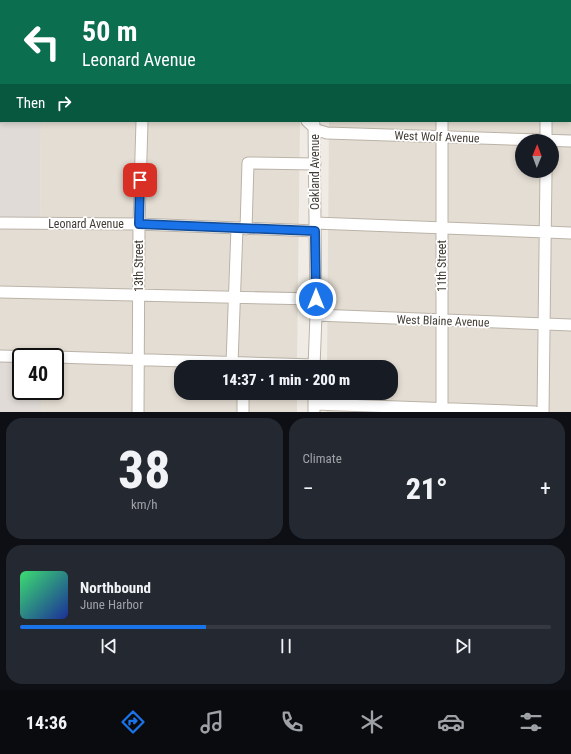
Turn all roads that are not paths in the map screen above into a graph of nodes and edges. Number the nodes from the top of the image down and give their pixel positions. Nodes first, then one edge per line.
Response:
1 (142, 122) edge
2 (442, 122) edge
3 (546, 122) edge
4 (312, 123) edge
5 (546, 134) edge
6 (441, 137) junction
7 (515, 140) edge
8 (559, 141) edge
9 (571, 141) edge
10 (315, 164) junction
11 (546, 178) edge
12 (0, 223) edge
13 (139, 224) junction
14 (315, 227) junction
15 (442, 228) junction
16 (241, 229) junction
17 (544, 232) junction
18 (571, 233) edge
19 (0, 292) edge
20 (138, 295) junction
21 (234, 297) junction
22 (316, 299) junction
23 (316, 315) junction
24 (442, 320) junction
25 (545, 325) junction
26 (571, 325) edge
27 (0, 356) edge
28 (12, 356) edge
29 (64, 357) edge
30 (138, 360) junction
31 (232, 360) edge
32 (314, 360) edge
33 (174, 361) edge
34 (243, 400) edge
35 (314, 403) edge
36 (442, 410) edge
37 (138, 412) edge
38 (243, 412) edge
39 (535, 412) edge
40 (543, 412) edge

1 - 13 street, 13th Street
2 - 6 street, 11th Street
3 - 5 street
4 - 6 street, West Wolf Avenue
4 - 10 street, Oakland Avenue
6 - 7 street, West Wolf Avenue
6 - 15 street, 11th Street
8 - 9 street, West Wolf Avenue
10 - 14 street, Oakland Avenue
10 - 16 street
11 - 17 street
12 - 13 street, Leonard Avenue
13 - 16 street, Leonard Avenue
13 - 20 street, 13th Street
14 - 15 street, Leonard Avenue
14 - 16 street, Leonard Avenue
14 - 22 street, Oakland Avenue
15 - 17 street, Leonard Avenue
15 - 24 street, 11th Street
16 - 21 street
17 - 18 street, Leonard Avenue
17 - 25 street
19 - 20 street
20 - 21 street
20 - 30 street, 13th Street
21 - 22 street
21 - 31 street
22 - 23 street, Oakland Avenue
23 - 24 street, West Blaine Avenue
23 - 32 street, Oakland Avenue
24 - 25 street, West Blaine Avenue
24 - 36 street, 11th Street
25 - 26 street, West Blaine Avenue
25 - 40 street
27 - 28 street
29 - 30 street
30 - 33 street
30 - 37 street, 13th Street
34 - 38 street
35 - 36 street
36 - 39 street

